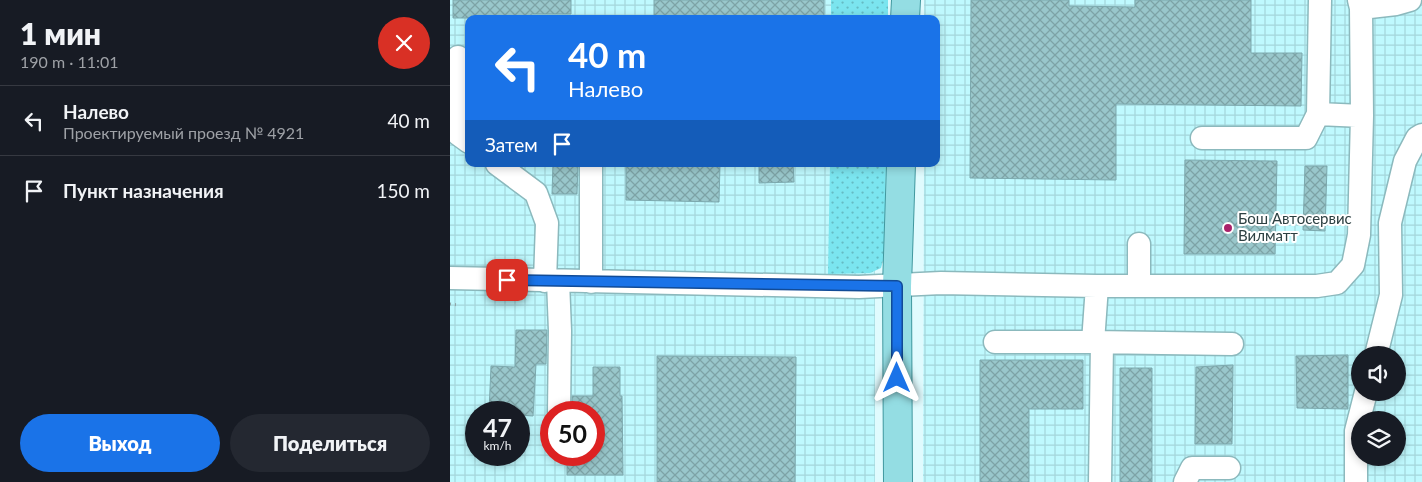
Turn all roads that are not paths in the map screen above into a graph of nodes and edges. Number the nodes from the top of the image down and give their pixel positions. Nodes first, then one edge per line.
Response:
1 (906, 0) edge
2 (1320, 0) edge
3 (1410, 0) edge
4 (1360, 4) edge
5 (905, 15) edge
6 (458, 57) dead end
7 (1318, 114) junction
8 (1362, 116) junction
9 (1422, 135) edge
10 (1202, 138) dead end
11 (465, 139) edge
12 (501, 167) edge
13 (591, 167) edge
14 (901, 167) edge
15 (1139, 244) dead end
16 (450, 278) edge
17 (552, 281) junction
18 (591, 282) junction
19 (897, 286) junction
20 (1097, 286) junction
21 (1138, 286) junction
22 (995, 342) dead end
23 (1098, 342) junction
24 (1232, 344) dead end
25 (1378, 346) edge
26 (559, 401) edge
27 (1364, 401) edge
28 (1229, 468) dead end
29 (898, 482) edge
30 (1100, 482) edge
31 (1185, 482) edge
32 (1356, 482) edge

1 - 5 main road
2 - 7 street
3 - 4 street
4 - 8 street
6 - 11 street
7 - 8 street
7 - 10 street
8 - 21 street
9 - 25 street
12 - 17 street
13 - 18 street
14 - 19 main road
15 - 21 street
16 - 17 street
17 - 18 street
17 - 26 street
18 - 19 street
19 - 20 street
19 - 29 main road
20 - 21 street
20 - 23 street
22 - 23 street
23 - 24 street
23 - 30 street
27 - 32 street
28 - 31 street

